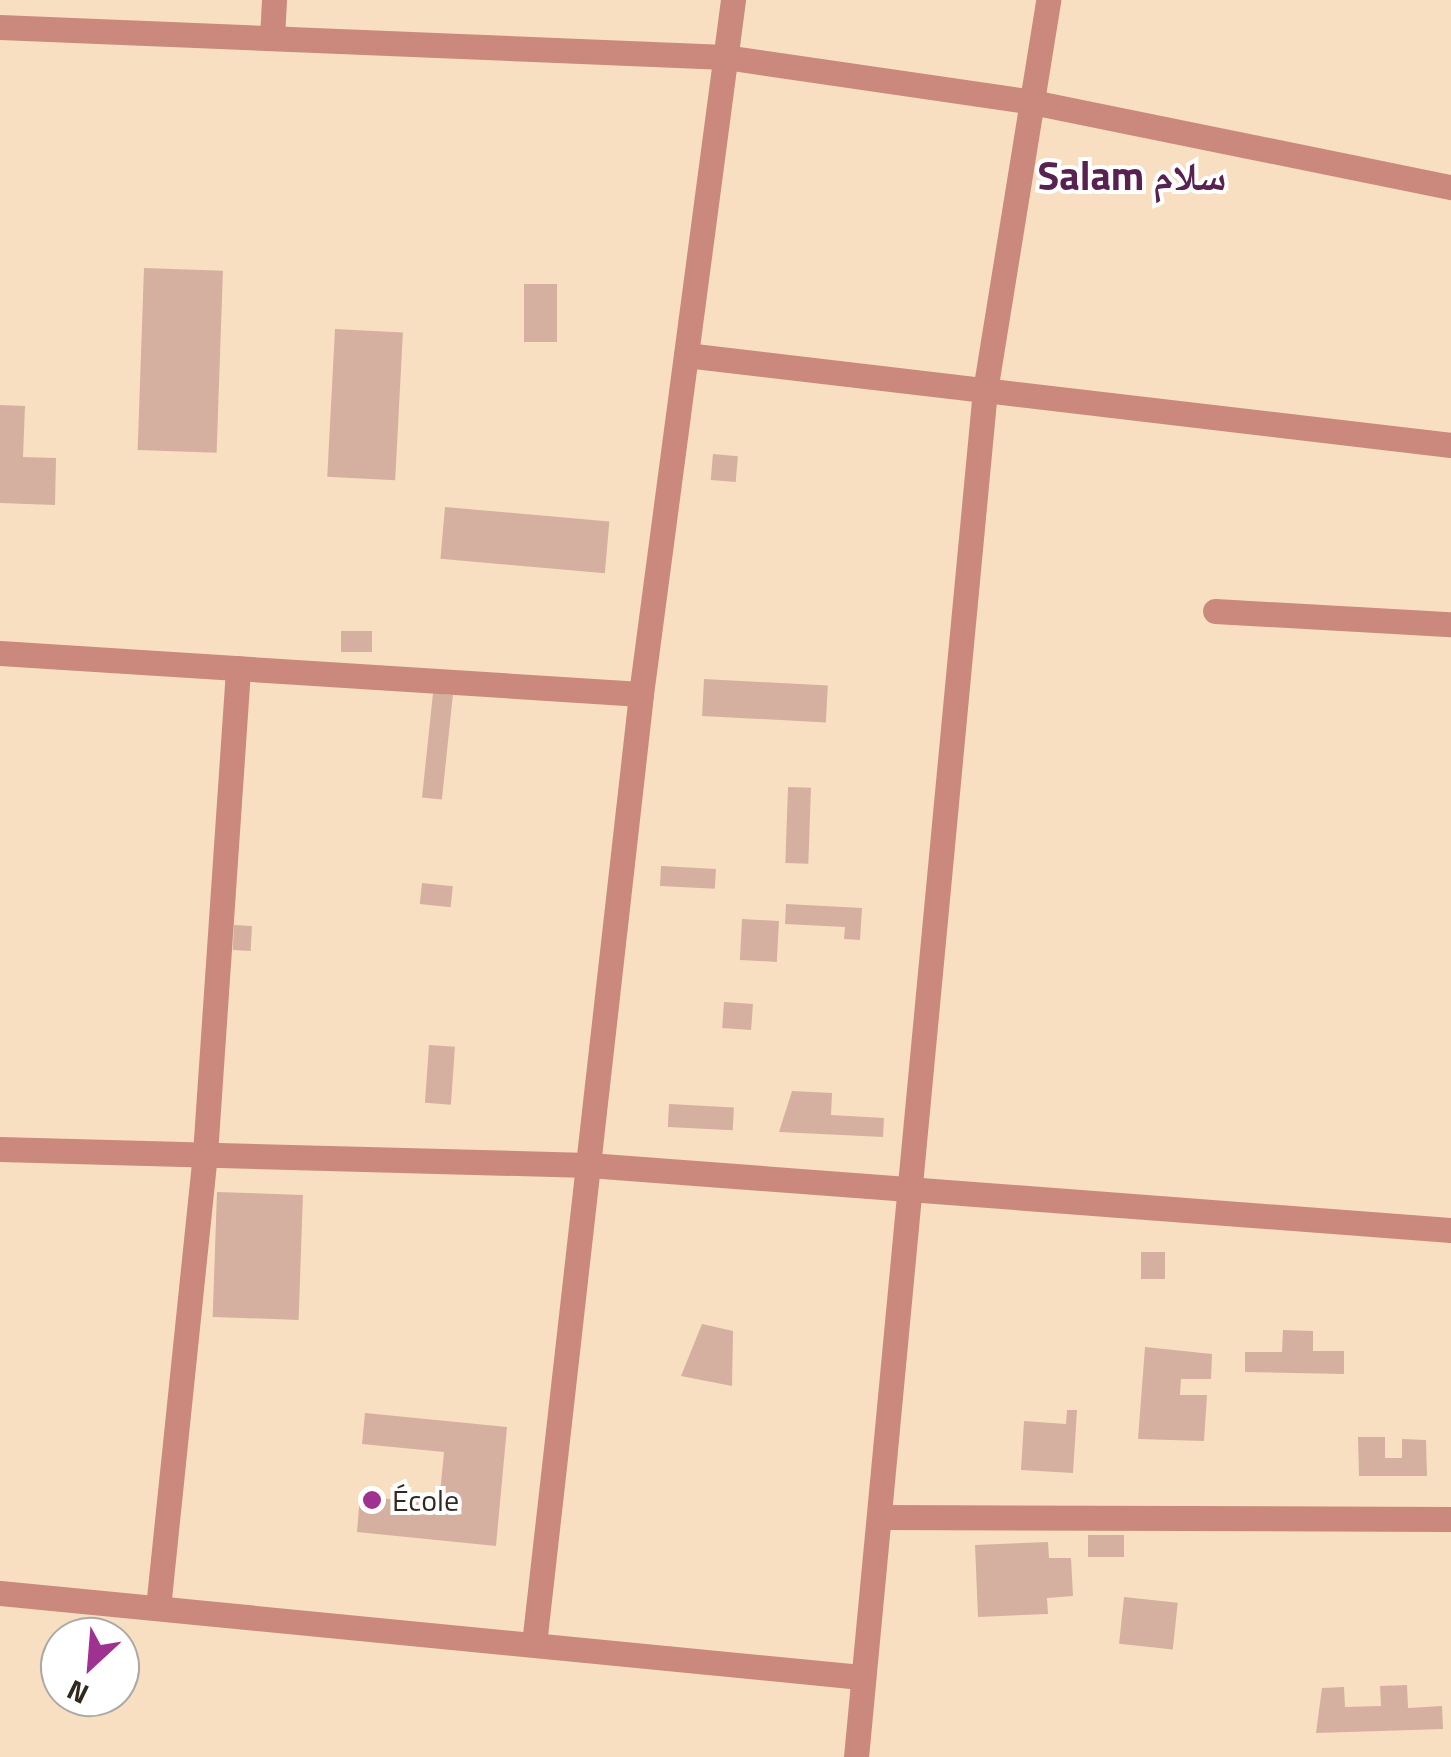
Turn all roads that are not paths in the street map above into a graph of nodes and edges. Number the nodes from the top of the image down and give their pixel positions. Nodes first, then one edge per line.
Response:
1 (274, 0) edge
2 (733, 0) edge
3 (1048, 0) edge
4 (0, 26) edge
5 (272, 38) junction
6 (725, 57) junction
7 (1032, 102) junction
8 (1451, 187) edge
9 (686, 356) junction
10 (985, 391) junction
11 (1451, 445) edge
12 (1215, 611) dead end
13 (1451, 624) edge
14 (0, 653) edge
15 (238, 668) junction
16 (641, 694) junction
17 (0, 1149) edge
18 (205, 1154) junction
19 (589, 1164) junction
20 (913, 1195) junction
21 (1451, 1230) edge
22 (880, 1517) junction
23 (1451, 1519) edge
24 (0, 1594) edge
25 (158, 1608) junction
26 (534, 1644) junction
27 (861, 1677) junction
28 (856, 1757) edge

1 - 5 street
2 - 6 street
3 - 7 street
4 - 5 street
5 - 6 street
6 - 7 street
6 - 9 street
7 - 8 street
7 - 10 street
9 - 10 street
9 - 16 street
10 - 11 street
10 - 20 street
12 - 13 street
14 - 15 street
15 - 16 street
15 - 18 street
16 - 19 street
17 - 18 street
18 - 19 street
18 - 25 street
19 - 20 street
19 - 26 street
20 - 21 street
20 - 22 street
22 - 23 street
22 - 27 street
24 - 25 street
25 - 26 street
26 - 27 street
27 - 28 street

